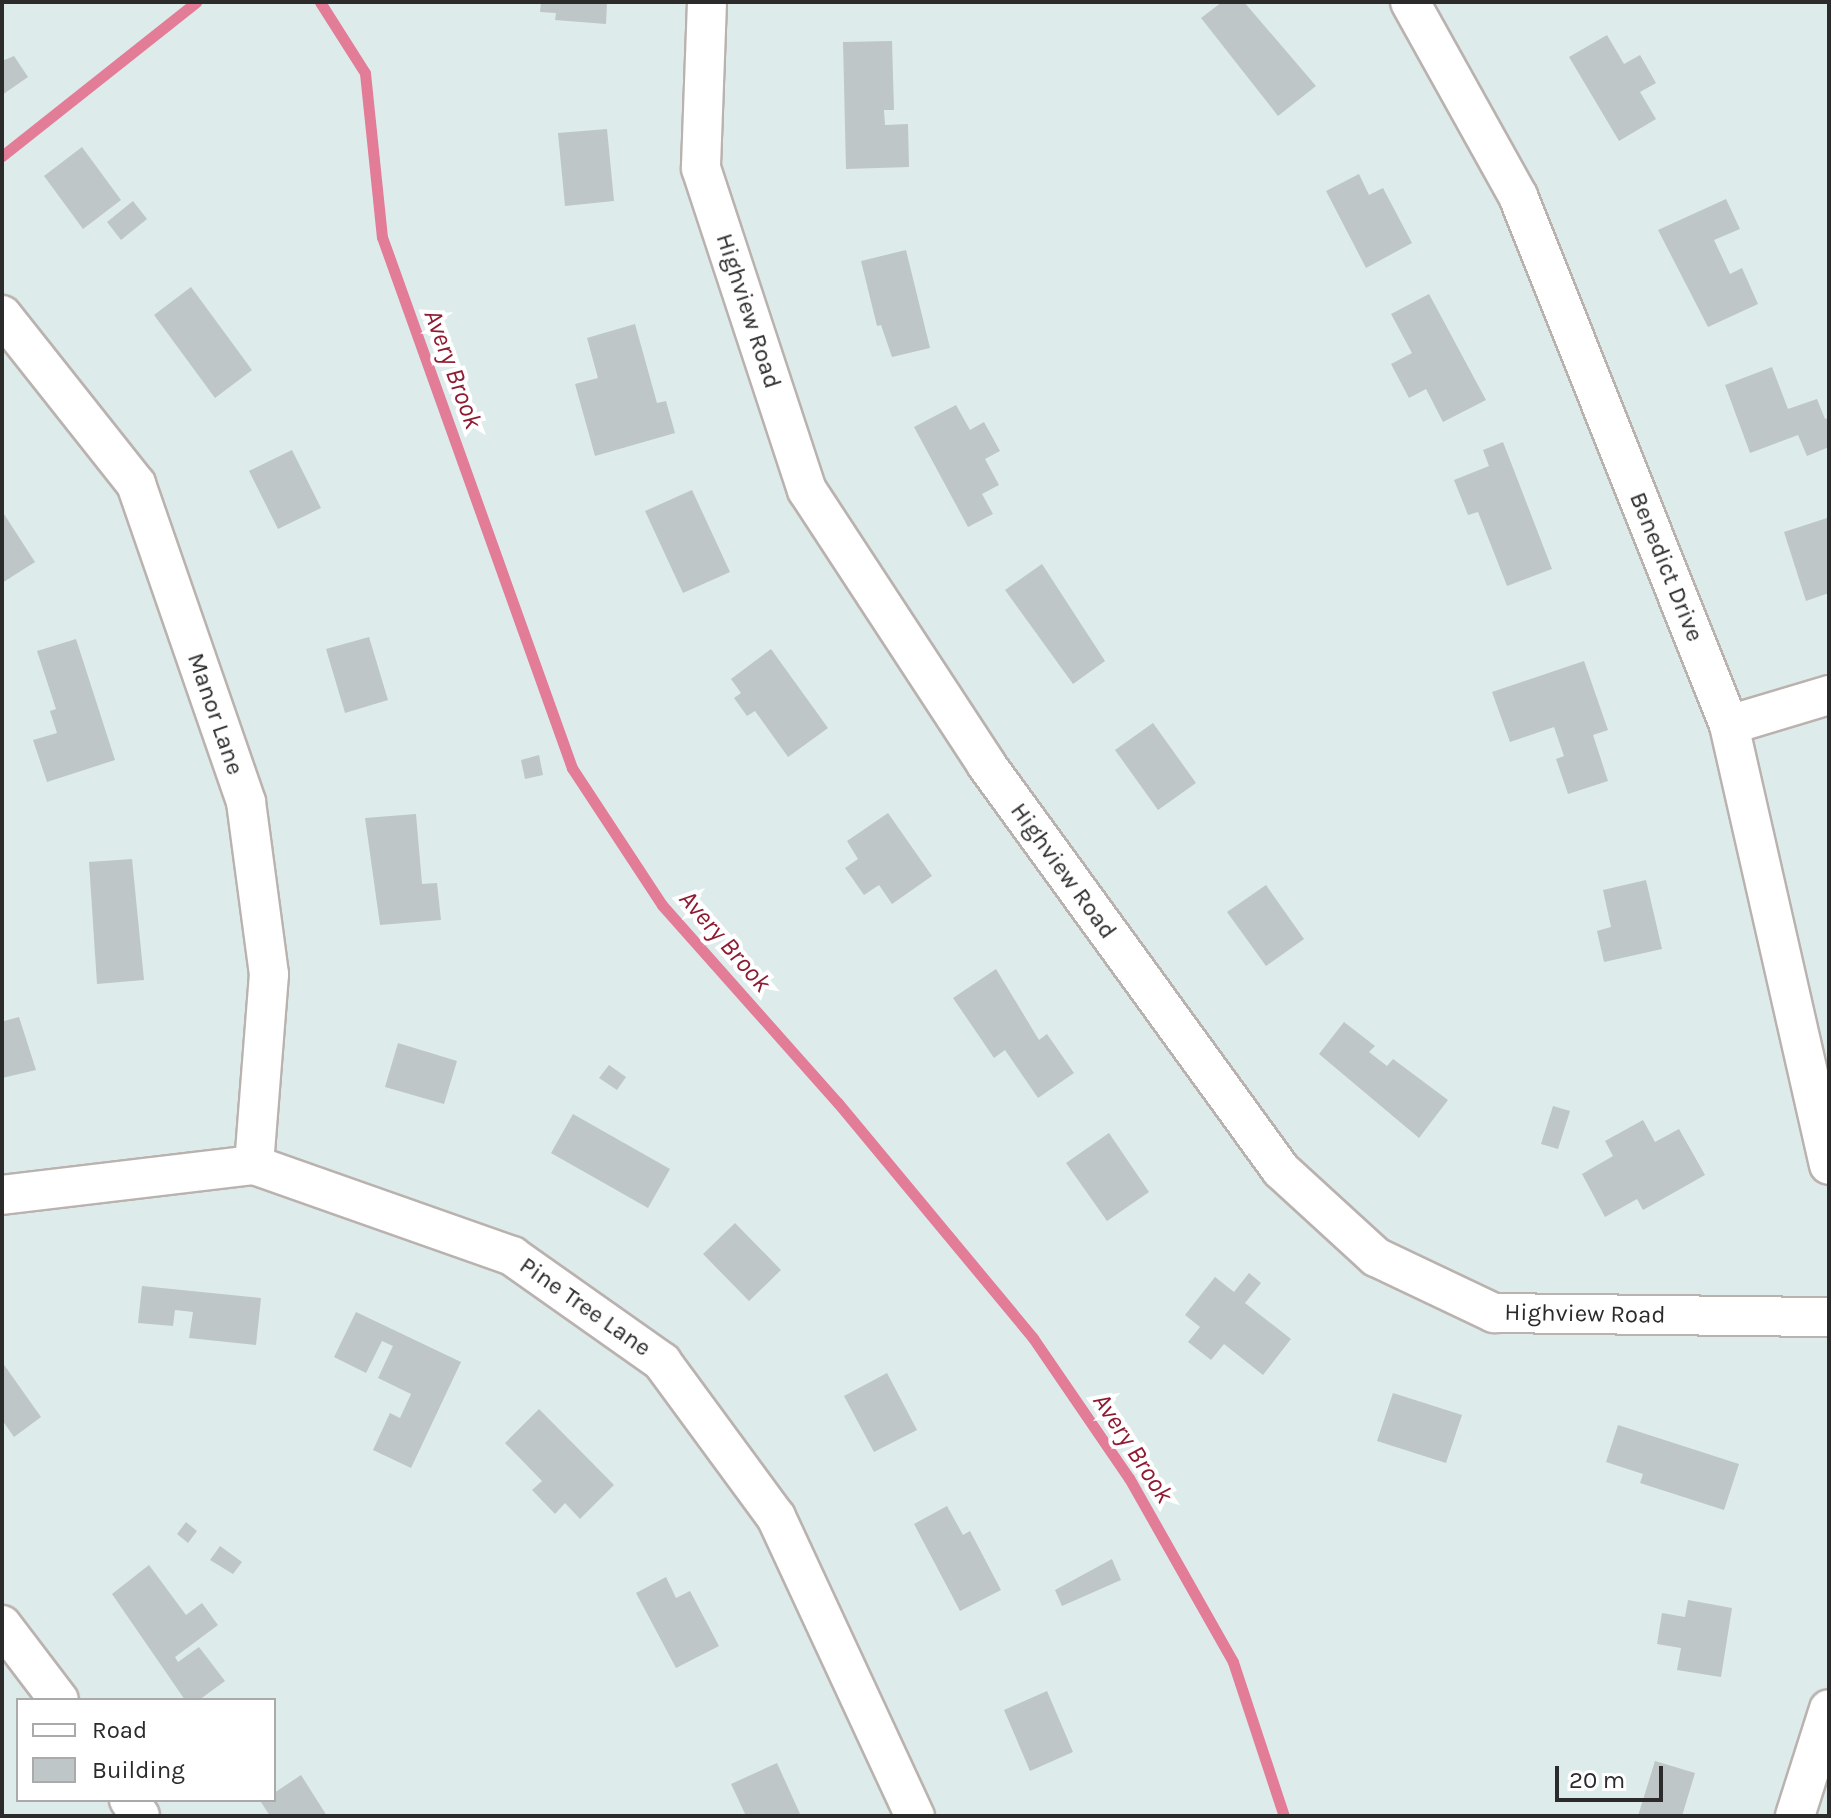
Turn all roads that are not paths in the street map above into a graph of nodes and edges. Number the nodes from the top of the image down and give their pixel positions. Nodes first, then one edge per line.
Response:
1 (707, 2) edge
2 (1410, 2) edge
3 (2, 315) edge
4 (1829, 695) edge
5 (1729, 725) junction
6 (254, 1165) junction
7 (1829, 1165) edge
8 (2, 1195) edge
9 (1829, 1317) edge
10 (2, 1625) edge
11 (57, 1698) edge
12 (1829, 1709) edge
13 (915, 1816) edge
14 (1795, 1816) edge

1 - 9 street, Highview Road
2 - 5 street, Benedict Drive
3 - 6 street, Manor Lane
4 - 5 street
5 - 7 street, Benedict Drive
6 - 8 street, Pine Tree Lane
6 - 13 street, Pine Tree Lane
10 - 11 street
12 - 14 street

